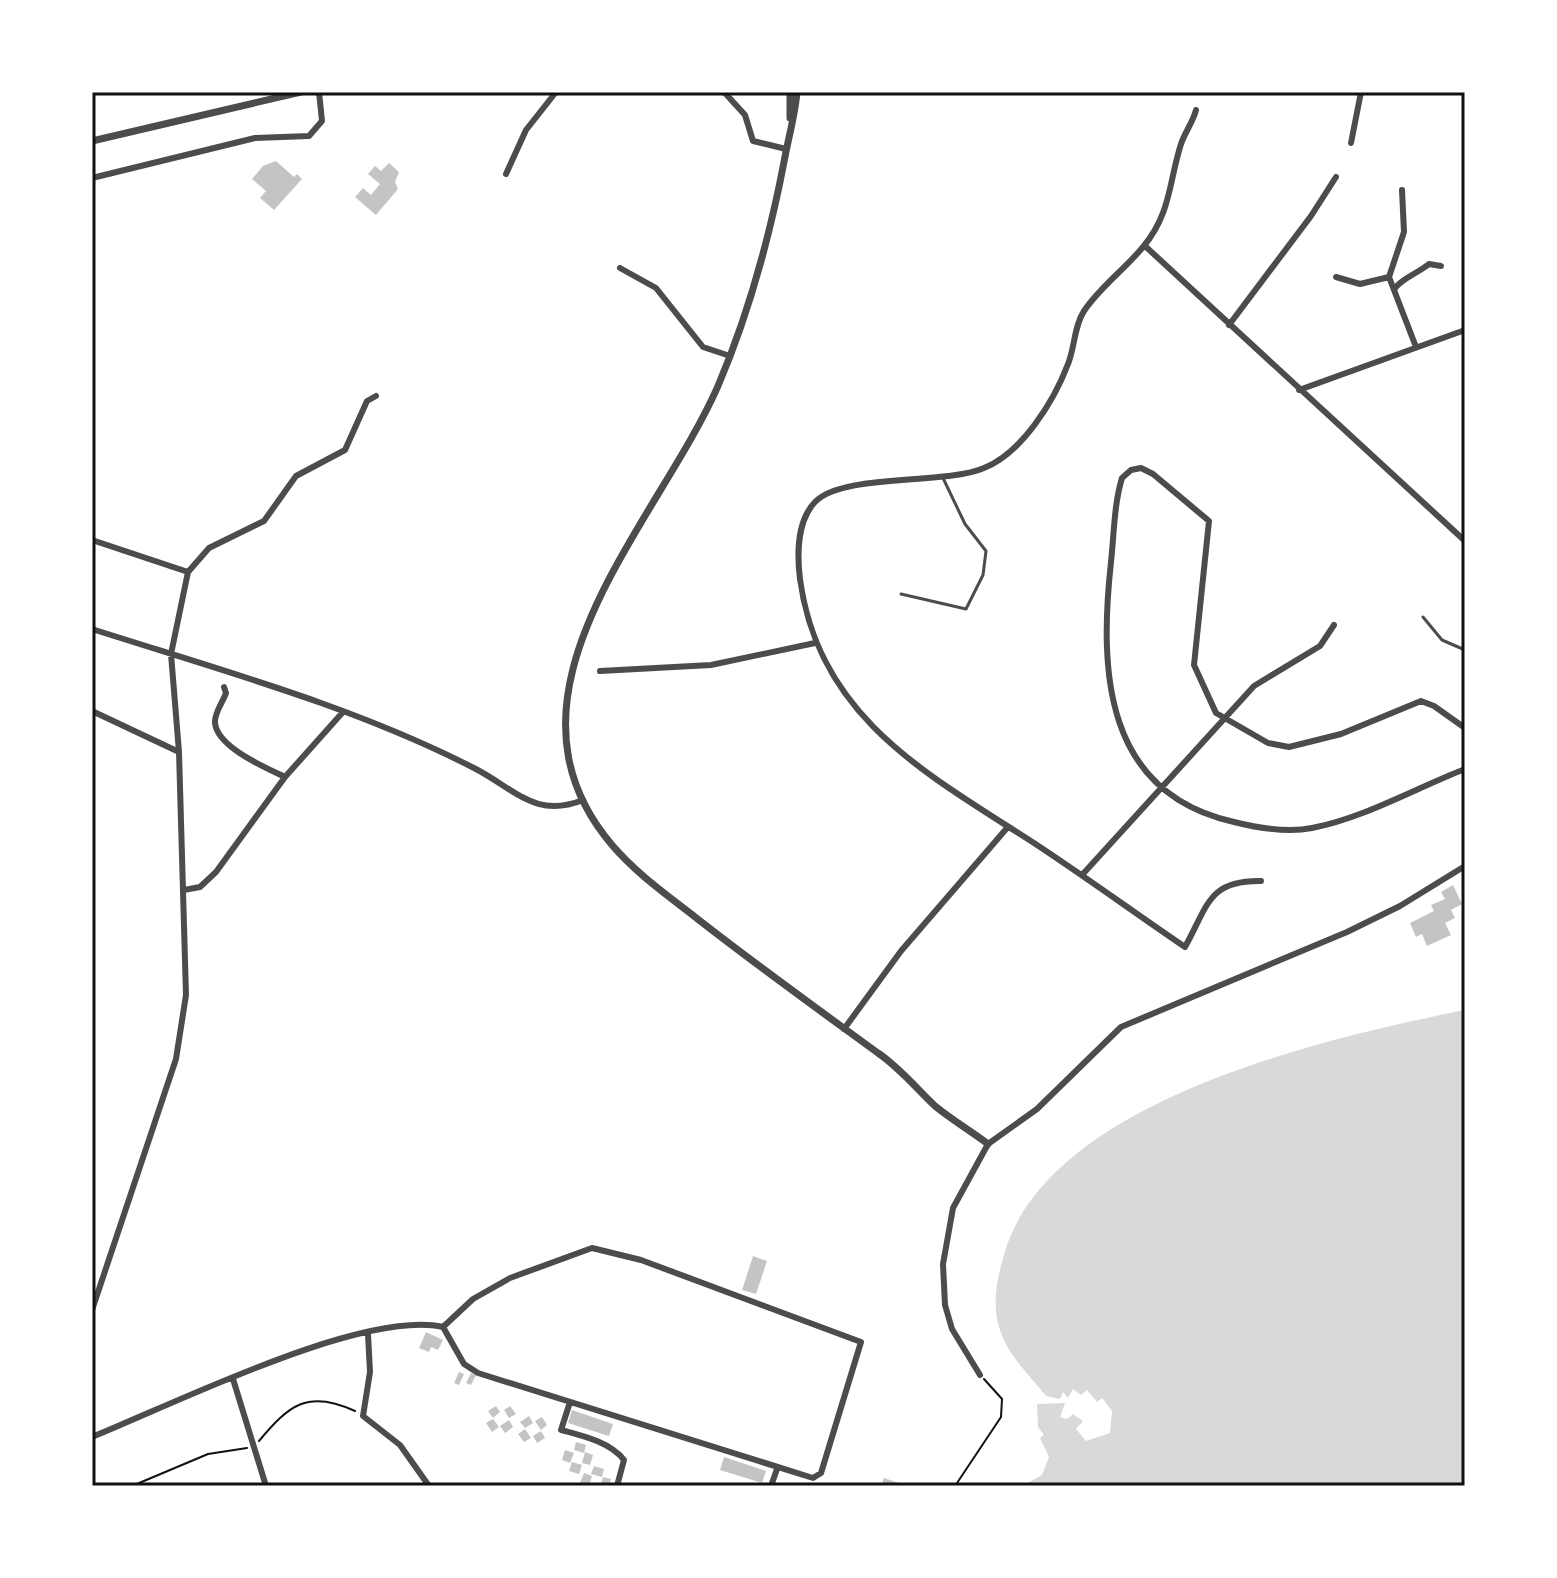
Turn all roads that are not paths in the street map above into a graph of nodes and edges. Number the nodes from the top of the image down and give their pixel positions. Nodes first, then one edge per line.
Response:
1 (301, 92) edge
2 (319, 92) edge
3 (556, 92) edge
4 (724, 92) edge
5 (790, 92) edge
6 (797, 92) edge
7 (1361, 92) edge
8 (1196, 110) dead end
9 (789, 138) junction
10 (94, 140) edge
11 (1351, 143) dead end
12 (786, 149) junction
13 (506, 174) dead end
14 (1336, 177) dead end
15 (92, 178) edge
16 (1402, 190) dead end
17 (1145, 246) junction
18 (1441, 266) dead end
19 (620, 268) dead end
20 (1336, 277) dead end
21 (1389, 277) junction
22 (1394, 290) junction
23 (1229, 325) junction
24 (1465, 330) edge
25 (1416, 347) junction
26 (730, 356) junction
27 (1299, 390) junction
28 (376, 396) dead end
29 (942, 476) junction
30 (92, 540) edge
31 (1465, 541) edge
32 (188, 572) junction
33 (901, 594) dead end
34 (1423, 617) dead end
35 (1334, 625) dead end
36 (92, 629) edge
37 (815, 643) junction
38 (1465, 650) edge
39 (171, 654) junction
40 (600, 671) dead end
41 (224, 687) dead end
42 (92, 711) edge
43 (343, 712) junction
44 (1223, 719) junction
45 (1465, 728) edge
46 (179, 752) junction
47 (1465, 769) edge
48 (285, 777) junction
49 (1161, 789) junction
50 (583, 800) junction
51 (1007, 828) junction
52 (1465, 866) edge
53 (1082, 875) junction
54 (1261, 881) dead end
55 (184, 890) junction
56 (844, 1029) junction
57 (988, 1144) junction
58 (92, 1310) edge
59 (443, 1327) junction
60 (368, 1334) junction
61 (980, 1375) road end
62 (233, 1379) junction
63 (570, 1402) junction
64 (92, 1437) edge
65 (92, 1468) edge
66 (777, 1469) junction
67 (93, 1486) edge
68 (266, 1486) edge
69 (429, 1486) edge
70 (617, 1486) edge
71 (771, 1486) edge

1 - 10 street
2 - 15 street
3 - 13 street
4 - 12 street
5 - 9 street
6 - 9 street
7 - 11 street
8 - 17 street
9 - 12 street
12 - 26 street
14 - 23 street
16 - 21 street
17 - 23 street
17 - 29 street
18 - 22 street
19 - 26 street
20 - 21 street
21 - 22 street
22 - 25 street
23 - 27 street
24 - 25 street
25 - 27 street
26 - 50 street
27 - 31 street
28 - 32 street
29 - 33 lane
29 - 37 street
30 - 32 street
32 - 39 street
34 - 38 lane
35 - 44 street
36 - 39 street
37 - 40 street
37 - 51 street
39 - 43 street
39 - 46 street
41 - 48 street
42 - 46 street
43 - 48 street
43 - 50 street
44 - 45 street
44 - 49 street
44 - 49 street
46 - 55 street
47 - 49 street
48 - 55 street
49 - 53 street
50 - 56 street
51 - 53 street
51 - 56 street
52 - 57 street
53 - 54 street
55 - 58 street
56 - 57 street
57 - 61 street
59 - 60 street
59 - 63 street
59 - 66 street
60 - 62 street
60 - 69 street
62 - 64 street
62 - 68 street
63 - 66 street
63 - 70 street
65 - 67 lane
66 - 71 street

